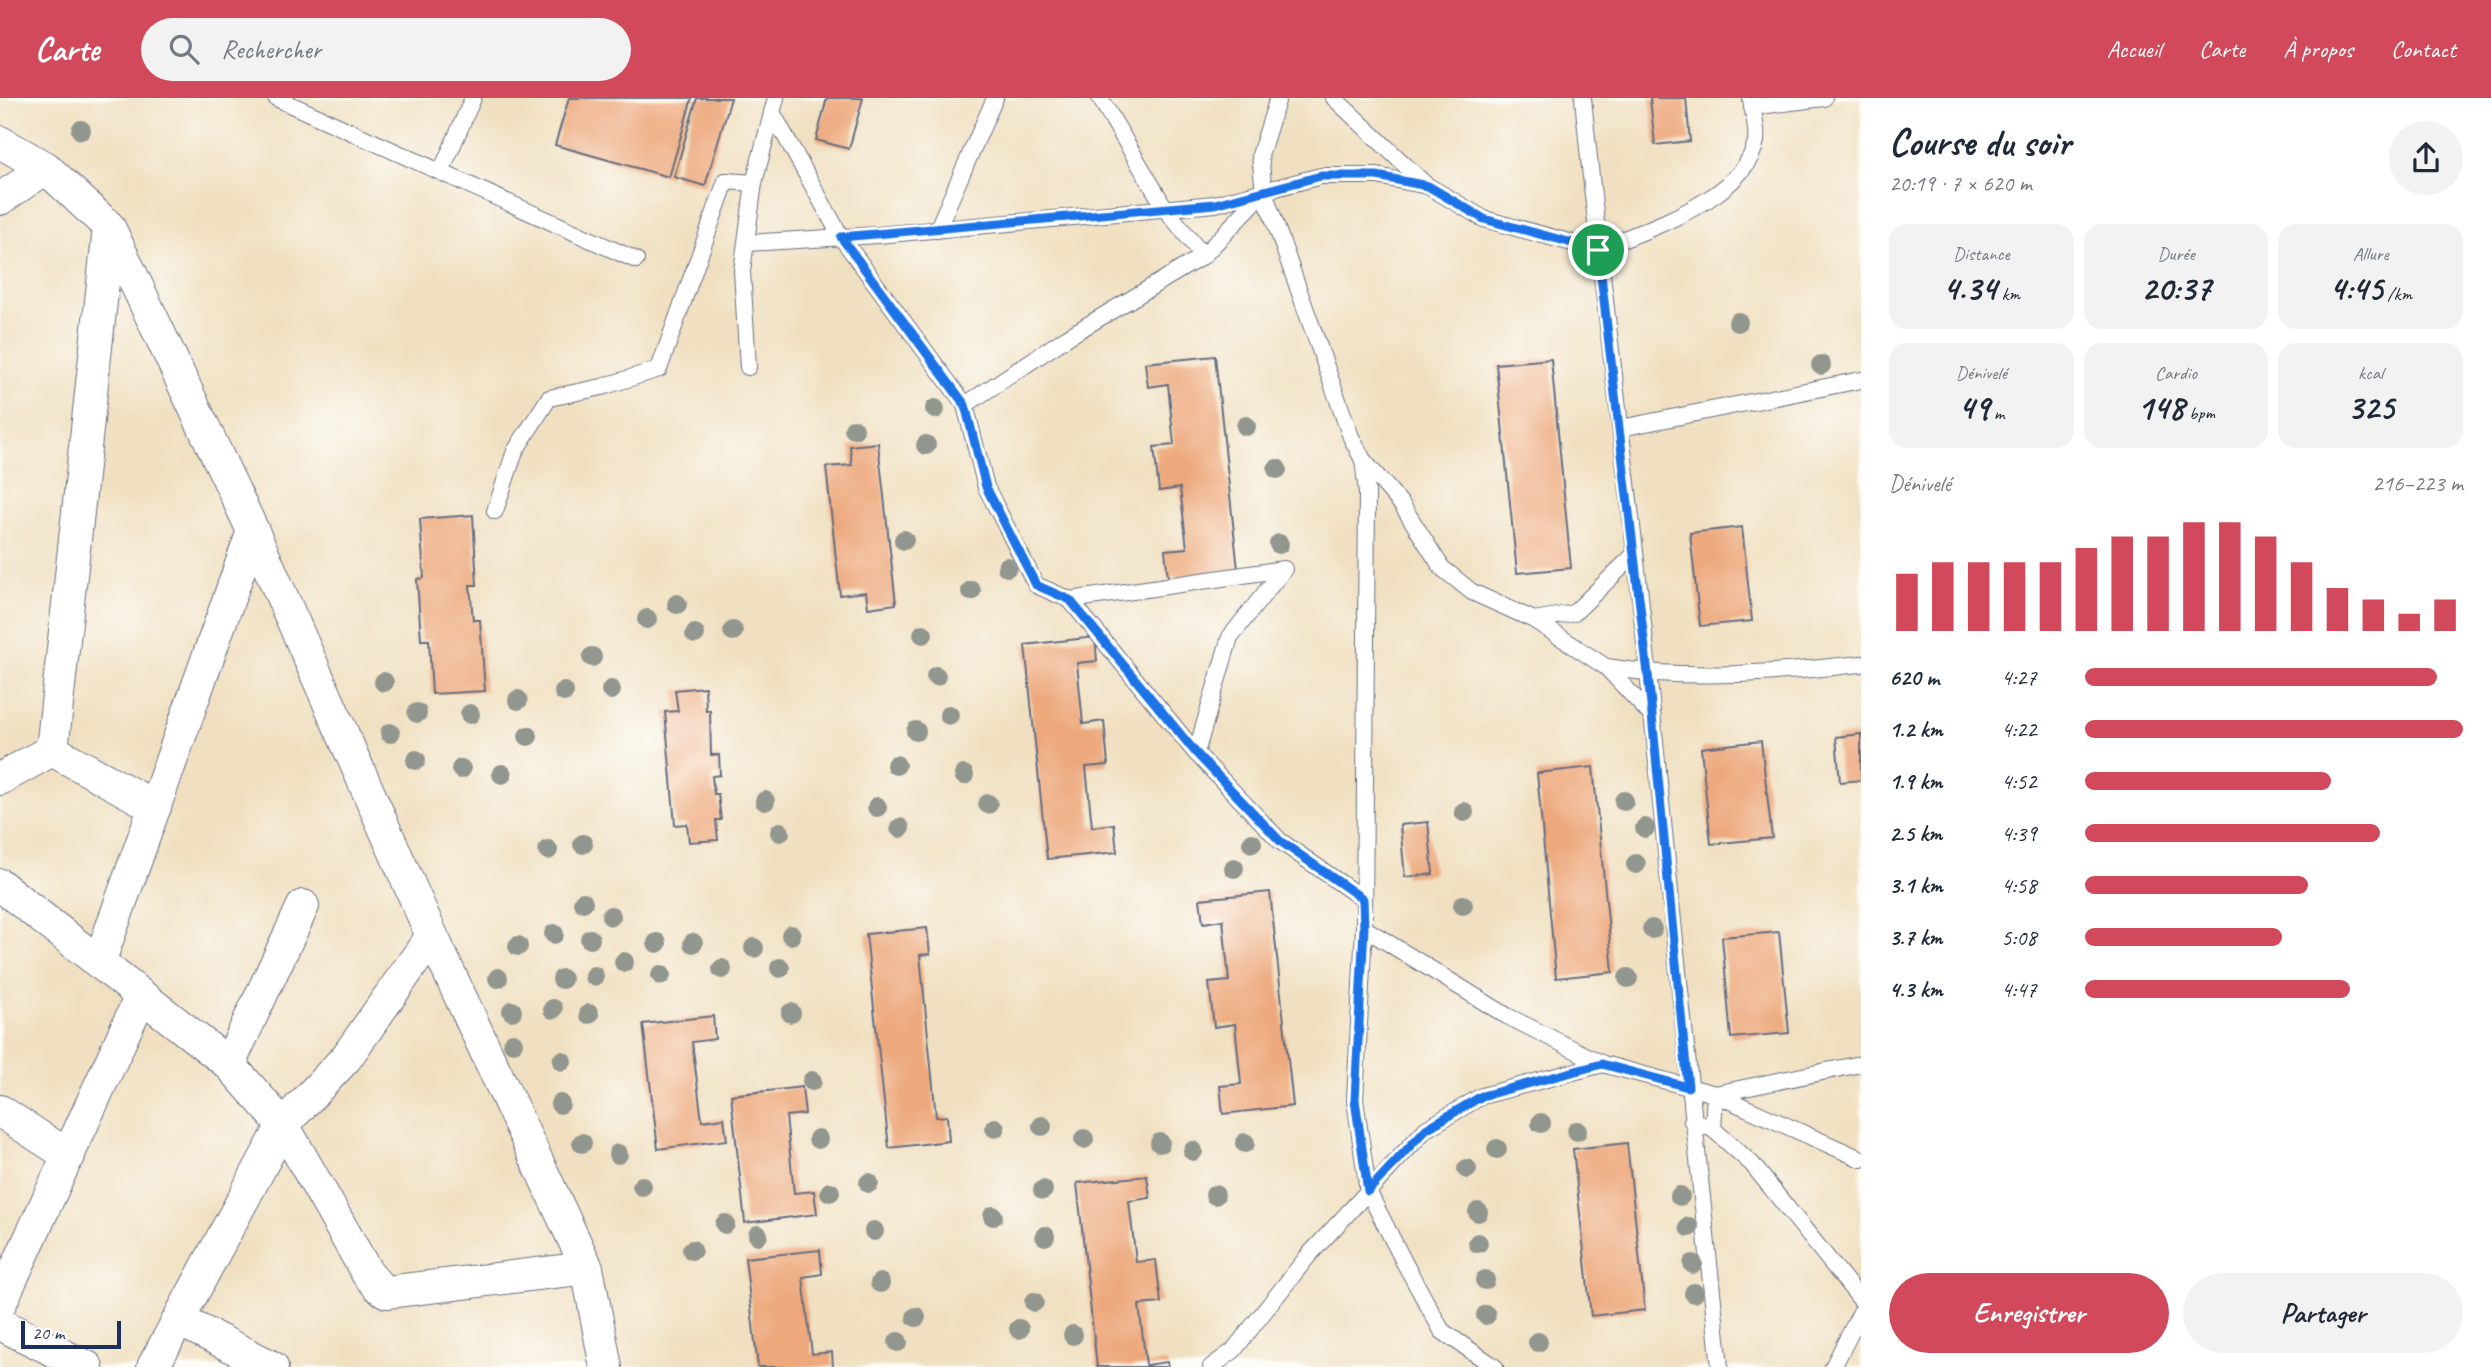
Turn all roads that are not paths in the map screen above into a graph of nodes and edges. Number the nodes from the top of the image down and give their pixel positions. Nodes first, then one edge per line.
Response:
1 (276, 98) edge
2 (473, 98) edge
3 (995, 98) edge
4 (1100, 98) edge
5 (1278, 98) edge
6 (1334, 98) edge
7 (1583, 98) edge
8 (1824, 98) edge
9 (1751, 103) edge
10 (774, 105) edge
11 (0, 142) edge
12 (46, 168) junction
13 (441, 172) junction
14 (754, 183) junction
15 (1428, 186) junction
16 (1264, 192) junction
17 (0, 199) edge
18 (1165, 208) junction
19 (109, 227) junction
20 (937, 230) junction
21 (841, 237) junction
22 (748, 243) junction
23 (1598, 250) junction
24 (1203, 257) junction
25 (636, 260) dead end
26 (748, 367) dead end
27 (1861, 380) edge
28 (965, 405) junction
29 (1621, 428) junction
30 (1363, 460) junction
31 (495, 511) dead end
32 (253, 531) junction
33 (1635, 554) junction
34 (1070, 600) junction
35 (1534, 620) junction
36 (1861, 664) edge
37 (1606, 667) junction
38 (1648, 674) junction
39 (1651, 716) junction
40 (52, 750) junction
41 (1196, 753) junction
42 (0, 779) edge
43 (155, 807) junction
44 (0, 885) edge
45 (1363, 899) junction
46 (303, 906) dead end
47 (1364, 928) junction
48 (432, 936) junction
49 (99, 963) junction
50 (141, 996) junction
51 (229, 1064) junction
52 (1602, 1064) junction
53 (1861, 1064) edge
54 (1688, 1087) junction
55 (1715, 1094) junction
56 (0, 1111) edge
57 (1692, 1121) junction
58 (283, 1125) junction
59 (1713, 1129) junction
60 (69, 1156) junction
61 (1861, 1159) edge
62 (1368, 1191) junction
63 (587, 1268) junction
64 (1861, 1300) edge
65 (0, 1304) edge
66 (1861, 1312) edge
67 (179, 1320) junction
68 (0, 1324) edge
69 (87, 1367) edge
70 (153, 1367) edge
71 (272, 1367) edge
72 (606, 1367) edge
73 (1210, 1367) edge
74 (1495, 1367) edge
75 (1720, 1367) edge
76 (1833, 1367) edge

1 - 13 lane
2 - 13 lane
3 - 20 lane
4 - 18 lane
5 - 16 lane
6 - 15 lane
7 - 23 lane
8 - 9 lane
9 - 23 lane
10 - 14 lane
10 - 21 lane
11 - 12 street
12 - 17 street
12 - 19 street
13 - 25 lane
14 - 22 lane
14 - 31 lane
15 - 16 lane
15 - 23 lane
16 - 18 lane
16 - 24 lane
16 - 30 lane
18 - 20 lane
18 - 24 lane
19 - 32 street
19 - 40 street
20 - 21 lane
21 - 22 lane
21 - 28 lane
22 - 26 lane
23 - 29 lane
24 - 28 lane
27 - 29 lane
28 - 34 lane
29 - 33 lane
30 - 35 lane
30 - 45 lane
32 - 43 street
32 - 48 street
33 - 35 lane
33 - 38 lane
34 - 41 lane
34 - 41 lane
35 - 37 lane
36 - 38 lane
37 - 38 lane
37 - 39 lane
38 - 39 lane
39 - 54 lane
40 - 42 street
40 - 43 street
41 - 45 lane
43 - 49 street
44 - 49 street
45 - 47 lane
46 - 51 street
47 - 52 lane
47 - 62 lane
48 - 58 street
48 - 63 street
49 - 50 street
50 - 51 street
50 - 60 street
51 - 58 street
52 - 54 lane
52 - 62 lane
53 - 55 lane
54 - 55 lane
54 - 57 lane
55 - 59 lane
55 - 61 lane
56 - 60 street
57 - 59 lane
57 - 75 lane
58 - 63 street
58 - 67 street
59 - 64 lane
60 - 65 street
62 - 73 lane
62 - 74 lane
63 - 72 street
66 - 76 lane
67 - 70 street
67 - 71 street
68 - 69 street

